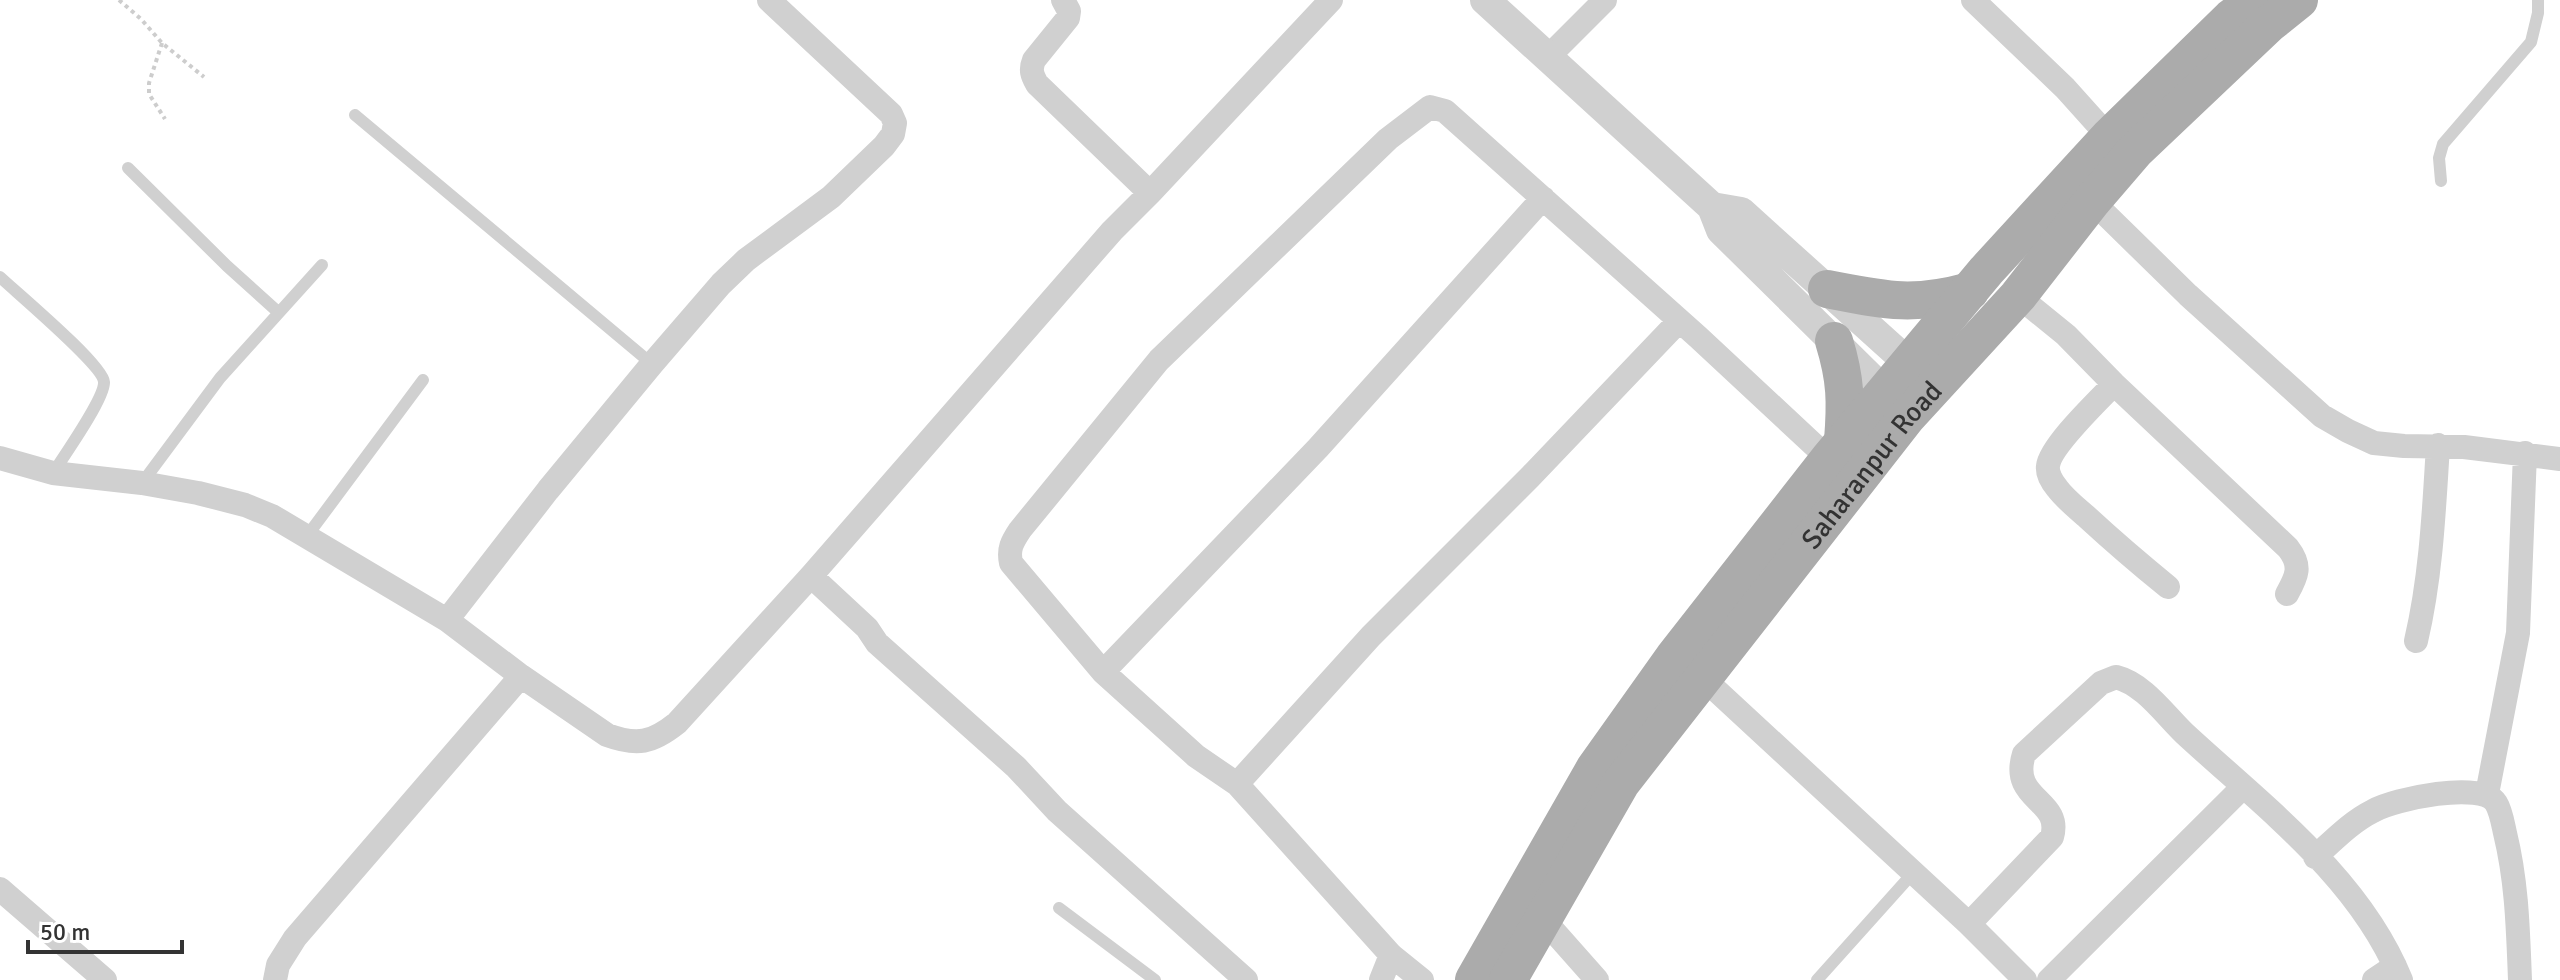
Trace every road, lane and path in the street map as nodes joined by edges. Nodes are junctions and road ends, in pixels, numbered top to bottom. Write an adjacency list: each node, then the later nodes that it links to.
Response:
1 (119, 0): 11 (path)
2 (769, 0): 31 (street)
3 (1063, 0): 19 (street)
4 (1331, 0): 19 (street)
5 (1485, 0): 12 (street)
6 (1605, 0): 12 (street)
7 (1973, 0): 16 (street)
8 (2255, 0): 16 (main road, Saharanpur Road)
9 (2299, 0): 21 (main road, Saharanpur Road)
10 (2538, 0): 18 (lane)
11 (162, 43): 13 (path); 15 (path)
12 (1547, 58): 22 (street)
13 (204, 77)
14 (355, 115): 31 (lane)
15 (165, 119)
16 (2109, 137): 26 (main road, Saharanpur Road)
17 (128, 168): 28 (lane)
18 (2441, 181)
19 (1150, 193): 44 (street)
20 (1543, 198): 29 (street); 49 (street); 49 (street)
21 (2092, 201): 27 (main road, Saharanpur Road); 36 (street)
22 (1712, 207): 25 (street); 30 (street)
23 (322, 265): 28 (lane)
24 (0, 277): 41 (lane)
25 (1827, 289): 26 (main road); 32 (street)
26 (1970, 291): 32 (main road, Saharanpur Road)
27 (2018, 296): 32 (main road, Saharanpur Road); 34 (street)
28 (278, 312): 42 (lane)
29 (1679, 321): 37 (street); 53 (street)
30 (1834, 341): 35 (street); 37 (main road)
31 (652, 364): 47 (street)
32 (1922, 375): 35 (main road, Saharanpur Road)
33 (423, 380): 43 (lane)
34 (2114, 384): 45 (street); 46 (street)
35 (1896, 405): 37 (main road, Saharanpur Road); 51 (main road, Saharanpur Road)
36 (2438, 445): 38 (street); 48 (street)
37 (1836, 450): 52 (main road, Saharanpur Road)
38 (2525, 453): 40 (street); 55 (street)
39 (0, 458): 41 (street)
40 (2560, 459)
41 (53, 473): 42 (street)
42 (142, 483): 43 (street)
43 (307, 536): 47 (street)
44 (811, 576): 50 (street); 67 (street)
45 (2168, 587)
46 (2287, 594)
47 (447, 620): 50 (street)
48 (2416, 641)
49 (1103, 672): 53 (street)
50 (521, 676): 65 (street)
51 (1704, 679): 52 (main road, Saharanpur Road); 57 (street)
52 (1608, 775): 60 (main road, Saharanpur Road); 70 (main road, Saharanpur Road)
53 (1237, 784): 62 (street)
54 (2243, 787): 56 (street); 61 (street); 75 (street)
55 (2487, 794): 56 (street); 77 (street)
56 (2315, 857): 63 (street)
57 (1913, 873): 61 (street); 73 (lane)
58 (0, 889): 64 (street)
59 (1059, 908): 66 (lane)
60 (1543, 919): 71 (main road, Saharanpur Road); 72 (street)
61 (1969, 924): 74 (street)
62 (1391, 955): 68 (street); 69 (street)
63 (2398, 973): 76 (street)
64 (105, 980)
65 (275, 980)
66 (1155, 980)
67 (1246, 980)
68 (1381, 980)
69 (1422, 980)
70 (1474, 980)
71 (1508, 980)
72 (1597, 980)
73 (1817, 980)
74 (2025, 980)
75 (2049, 980)
76 (2374, 980)
77 (2520, 980)

